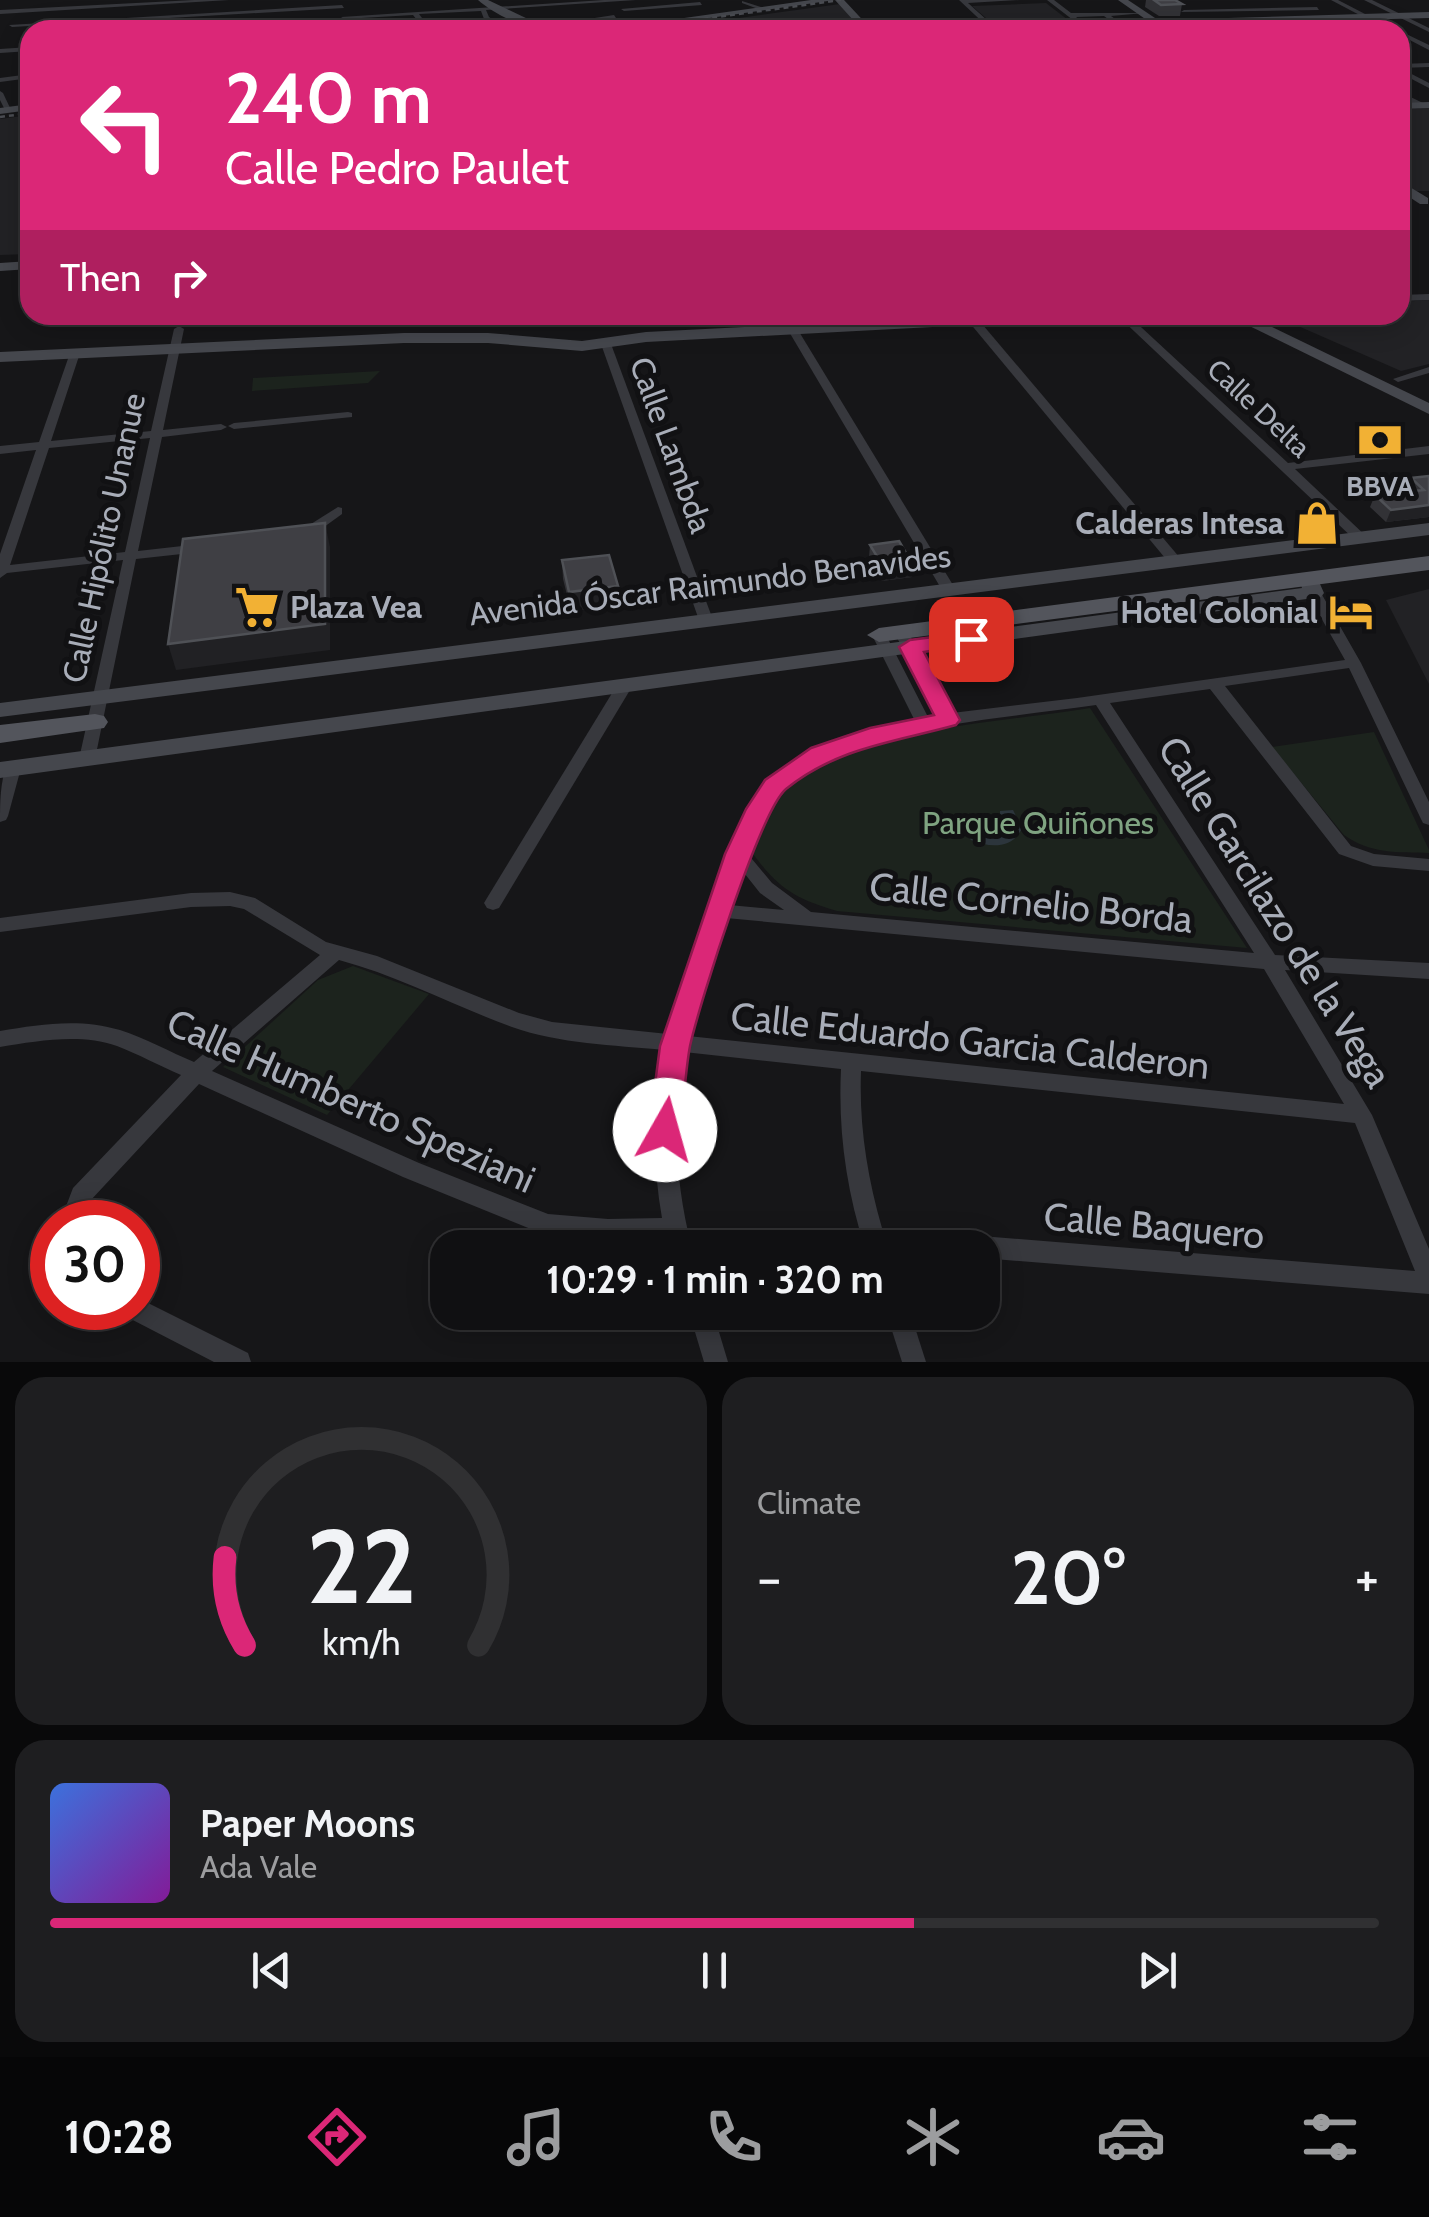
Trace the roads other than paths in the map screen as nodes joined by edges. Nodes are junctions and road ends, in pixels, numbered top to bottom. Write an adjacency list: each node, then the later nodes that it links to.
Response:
1 (27, 0): 32 (street)
2 (226, 0): 20 (street)
3 (237, 0): 36 (street)
4 (397, 0): 23 (street)
5 (634, 0): 15 (street)
6 (831, 0): 16 (street)
7 (838, 0): 64 (street)
8 (1017, 0): 17 (street)
9 (1052, 0): 44 (street)
10 (1122, 0): 38 (street)
11 (1197, 0): 34 (street)
12 (1233, 0): 31 (street)
13 (1332, 0): 19 (street); 45 (street)
14 (1367, 0): 46 (street)
15 (592, 1): 24 (street); 30 (street)
16 (801, 1): 27 (street)
17 (963, 1): 65 (street)
18 (1271, 1): 19 (street); 29 (street)
19 (1303, 1): 28 (street)
20 (131, 2): 32 (street); 50 (street)
21 (697, 2): 26 (street); 40 (street)
22 (744, 2): 27 (street)
23 (341, 4): 36 (street)
24 (486, 6): 33 (street); 51 (street)
25 (1416, 6): 39 (street)
26 (650, 8): 30 (street); 63 (street)
27 (761, 8): 40 (street)
28 (1317, 8): 29 (street); 49 (street)
29 (1286, 9): 31 (street)
30 (604, 10): 48 (street); 51 (street)
31 (1251, 10): 34 (street); 70 (street)
32 (20, 11): 35 (street); 75 (street)
33 (448, 11): 37 (street); 59 (street)
34 (1216, 11): 69 (street)
35 (0, 12)
36 (234, 13): 42 (street); 55 (street)
37 (415, 13): 43 (street); 58 (street)
38 (1142, 13): 41 (street); 68 (street)
39 (1429, 13): 46 (street)
40 (719, 14): 63 (street)
41 (1105, 14): 44 (street); 67 (street)
42 (196, 15): 47 (street); 54 (street)
43 (380, 15): 56 (street); 57 (street)
44 (1070, 15): 66 (street)
45 (1366, 16): 46 (street); 49 (street); 73 (street)
46 (1399, 16): 74 (street)
47 (163, 17): 50 (street); 53 (street)
48 (614, 17): 61 (street); 62 (street)
49 (1335, 18): 71 (street); 72 (street)
50 (125, 19): 52 (street)
51 (519, 19): 60 (street)
52 (116, 20)
53 (162, 20)
54 (196, 20)
55 (234, 20)
56 (358, 20)
57 (382, 20)
58 (420, 20)
59 (457, 20)
60 (515, 20)
61 (596, 20)
62 (618, 20)
63 (675, 20)
64 (857, 20)
65 (984, 20)
66 (1077, 20)
67 (1114, 20)
68 (1150, 20)
69 (1197, 20)
70 (1263, 20)
71 (1316, 20)
72 (1339, 20)
73 (1374, 20)
74 (1406, 20)
75 (7, 29)
76 (1411, 76): 77 (street); 78 (street)
77 (1429, 76)
78 (1429, 86)
79 (0, 92): 80 (street)
80 (4, 111)
81 (883, 325): 87 (street)
82 (977, 325): 109 (street)
83 (1133, 325): 102 (street, Calle Delta)
84 (1262, 325): 88 (street)
85 (1270, 325): 88 (street)
86 (179, 330): 90 (street, Calle Hipólito Unanue)
87 (793, 330): 89 (street); 113 (street)
88 (1278, 331): 94 (street); 96 (street)
89 (599, 345): 90 (street); 114 (street, Calle Lambda)
90 (175, 348): 91 (street); 98 (street, Calle Hipólito Unanue)
91 (75, 353): 92 (street); 99 (street)
92 (0, 357)
93 (1429, 370): 94 (street)
94 (1398, 379): 95 (street)
95 (1429, 394)
96 (1429, 409)
97 (348, 415): 98 (street)
98 (156, 434): 99 (street); 108 (street, Calle Hipólito Unanue)
99 (44, 446): 100 (street); 111 (street)
100 (0, 450)
101 (1429, 450): 102 (street)
102 (1285, 466): 105 (street, Calle Delta)
103 (338, 511): 106 (street)
104 (1429, 529): 105 (street, Avenida Óscar Raimundo Benavides)
105 (1361, 538): 109 (street, Avenida Óscar Raimundo Benavides)
106 (288, 539)
107 (213, 546): 108 (street)
108 (130, 556): 111 (street); 123 (street, Calle Hipólito Unanue)
109 (1175, 561): 113 (street, Avenida Óscar Raimundo Benavides)
110 (1429, 563): 112 (main road, Avenida Óscar Raimundo Benavides)
111 (0, 572)
112 (1312, 586): 115 (main road, Avenida Óscar Raimundo Benavides); 116 (street)
113 (949, 590): 114 (street, Avenida Óscar Raimundo Benavides)
114 (706, 620): 123 (street, Avenida Óscar Raimundo Benavides)
115 (894, 641): 118 (street, Avenida Óscar Raimundo Benavides); 121 (street); 122 (street)
116 (1354, 663): 117 (street); 127 (street)
117 (1214, 684): 119 (street); 129 (street)
118 (624, 685): 123 (street, Avenida Óscar Raimundo Benavides); 130 (street)
119 (1100, 700): 121 (street); 135 (street, Calle Garcilazo de la Vega)
120 (0, 710): 123 (street, Avenida Óscar Raimundo Benavides)
121 (948, 720): 122 (street)
122 (924, 723): 128 (street)
123 (93, 729): 124 (main road, Avenida Óscar Raimundo Benavides); 125 (main road, Avenida Óscar Raimundo Benavides)
124 (0, 734)
125 (4, 763): 126 (street)
126 (0, 816)
127 (1429, 819)
128 (738, 854): 131 (street); 132 (street, Calle Cornelio Borda)
129 (1429, 865)
130 (494, 902)
131 (720, 910): 132 (street, Calle Cornelio Borda); 138 (street)
132 (806, 916): 135 (street, Calle Cornelio Borda)
133 (0, 926): 134 (street, Calle Eduardo Garcia Calderon)
134 (335, 953): 138 (street, Calle Eduardo Garcia Calderon); 140 (street)
135 (1270, 962): 136 (street, Calle Cornelio Borda); 141 (street, Calle Garcilazo de la Vega)
136 (1429, 971)
137 (2, 1044): 140 (street, Calle Humberto Speziani)
138 (675, 1046): 139 (street, Calle Eduardo Garcia Calderon); 144 (street)
139 (851, 1064): 141 (street, Calle Eduardo Garcia Calderon); 145 (street)
140 (198, 1071): 142 (street); 143 (street, Calle Humberto Speziani)
141 (1362, 1116): 147 (street, Calle Garcilazo de la Vega)
142 (79, 1200)
143 (608, 1230)
144 (677, 1230)
145 (871, 1230)
146 (1000, 1251): 147 (street, Calle Baquero)
147 (1429, 1279)
148 (160, 1322): 151 (street)
149 (706, 1330): 152 (street)
150 (904, 1330): 153 (street)
151 (238, 1362)
152 (716, 1362)
153 (914, 1362)

